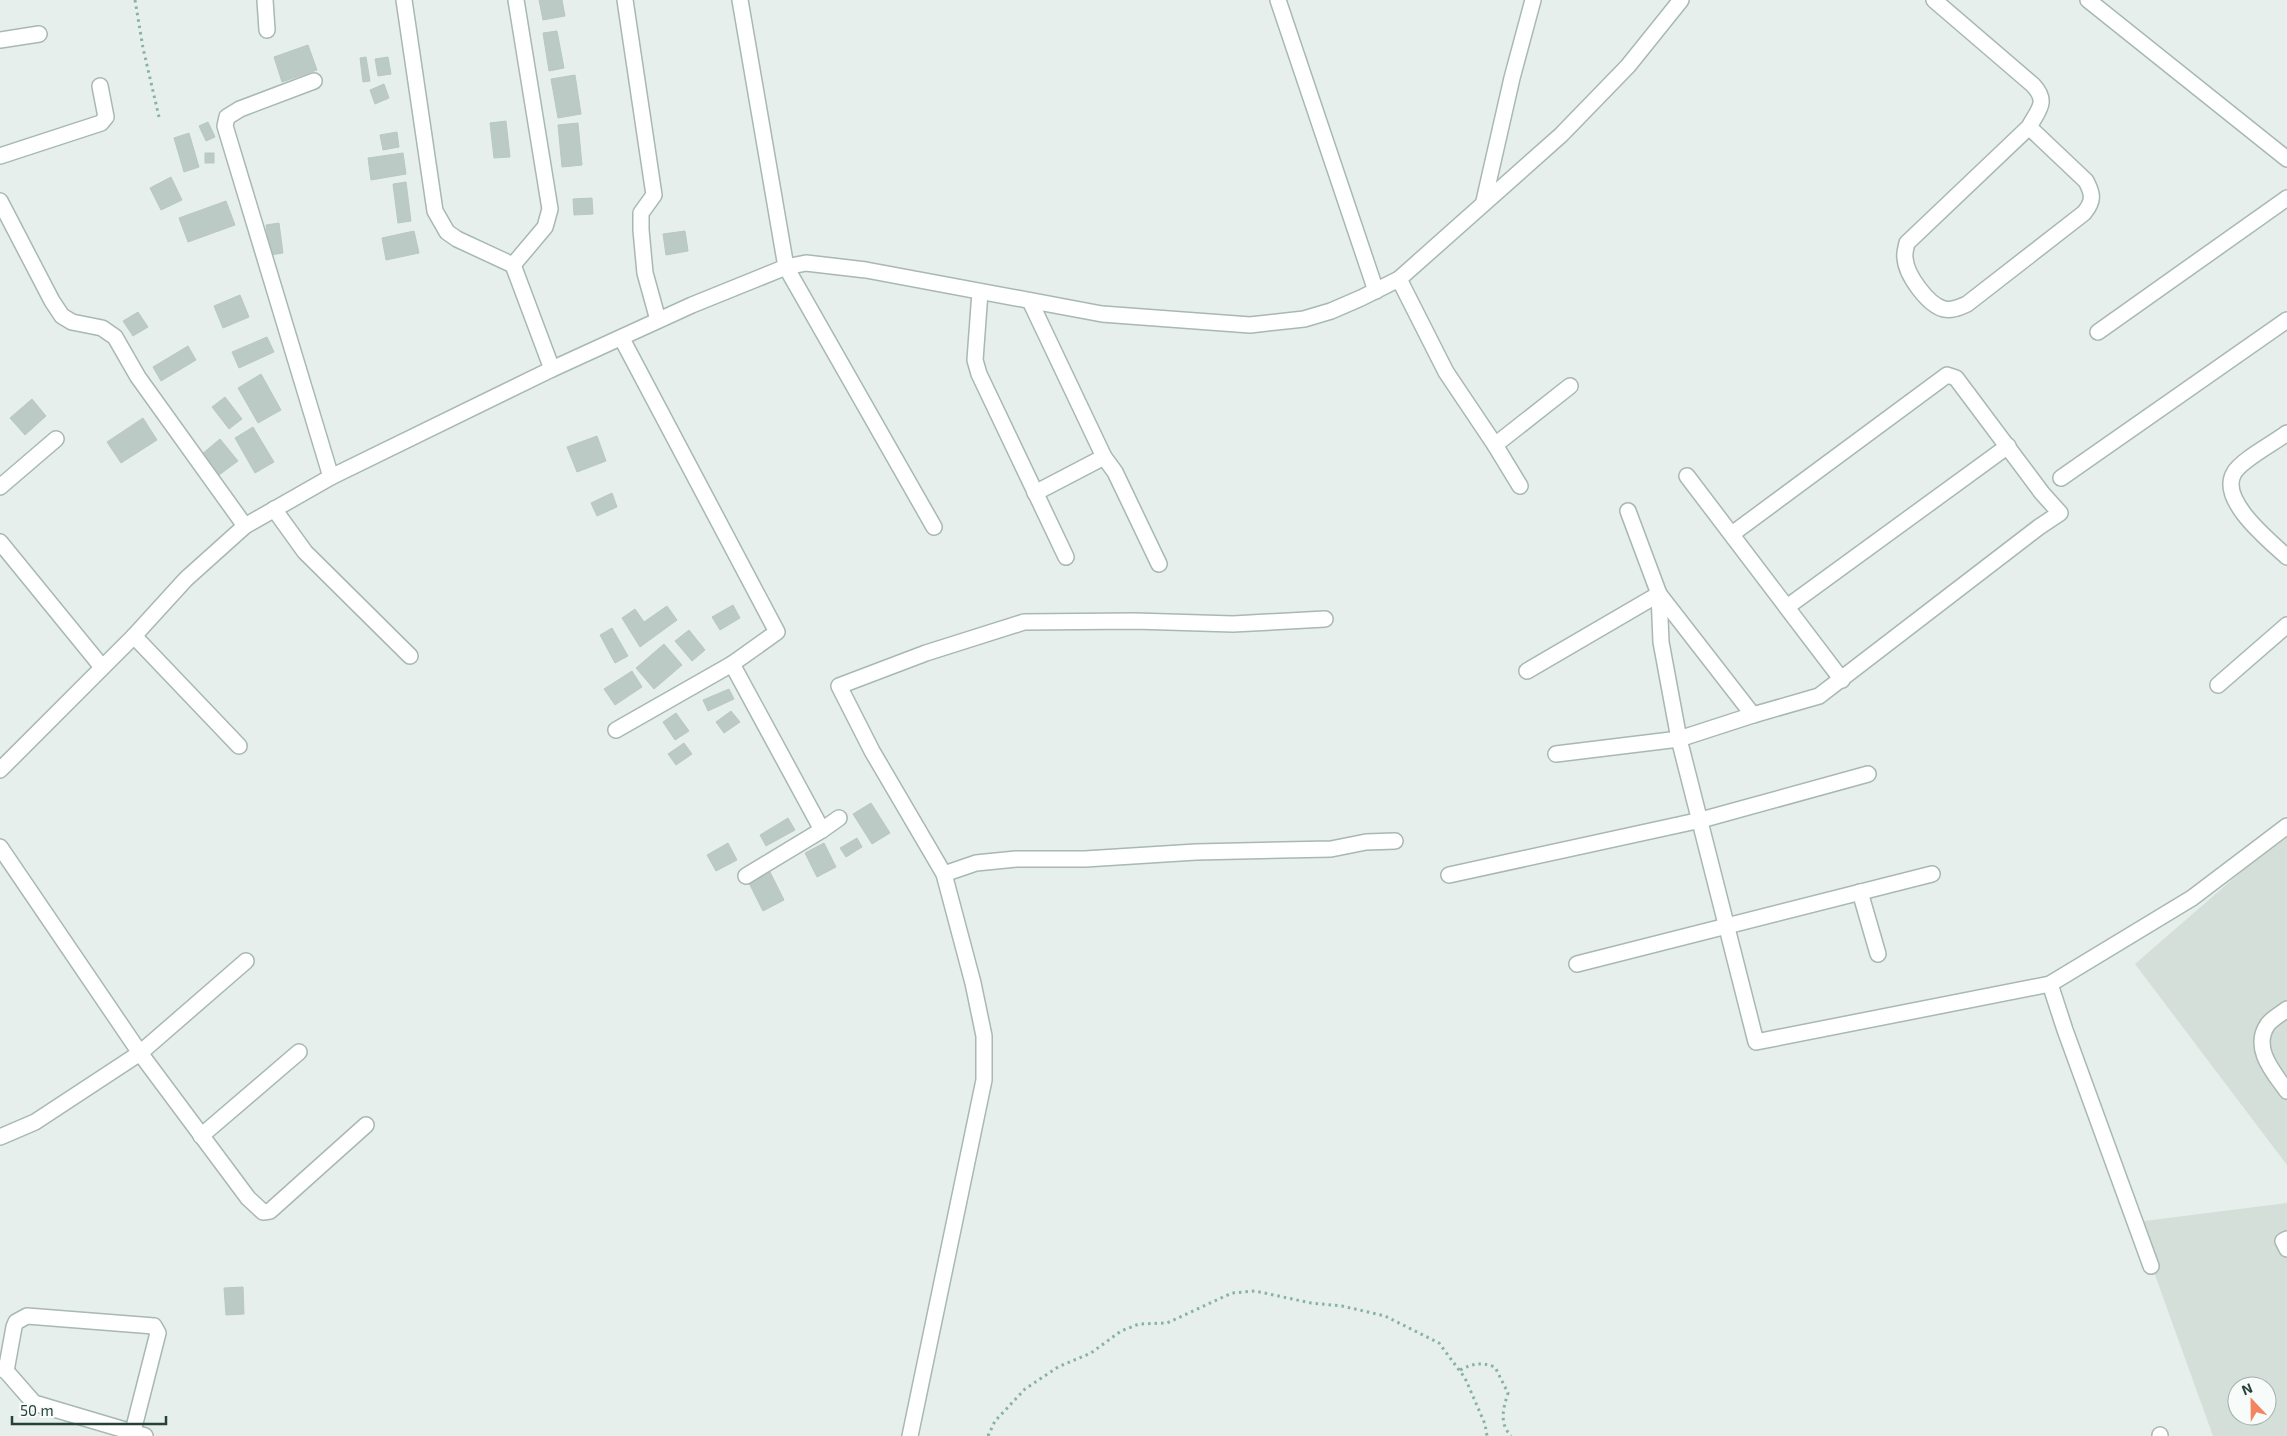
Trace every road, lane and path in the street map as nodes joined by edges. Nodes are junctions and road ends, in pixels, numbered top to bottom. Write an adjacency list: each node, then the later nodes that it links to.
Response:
1 (136, 0): 17 (path)
2 (264, 0): 12 (street)
3 (404, 0): 24 (street)
4 (516, 0): 24 (street)
5 (625, 0): 30 (street)
6 (740, 0): 25 (street)
7 (1278, 0): 27 (street)
8 (1533, 0): 23 (street)
9 (1681, 0): 23 (street)
10 (1934, 0): 18 (street)
11 (2088, 0): 20 (street)
12 (267, 30)
13 (39, 34): 14 (street)
14 (0, 40)
15 (314, 81): 42 (street)
16 (100, 86): 19 (street)
17 (159, 117)
18 (2029, 127): 18 (street)
19 (0, 156)
20 (2287, 159)
21 (2287, 198): 32 (street)
22 (0, 201): 49 (street)
23 (1484, 201): 26 (street)
24 (513, 265): 34 (street)
25 (786, 266): 28 (street); 30 (street); 50 (street)
26 (1399, 279): 27 (street); 38 (street)
27 (1376, 291): 29 (street)
28 (980, 292): 29 (street); 46 (street)
29 (1030, 301): 40 (street)
30 (658, 320): 33 (street)
31 (2287, 320): 43 (street)
32 (2098, 332)
33 (622, 339): 34 (street); 62 (street)
34 (552, 369): 42 (street)
35 (1570, 386): 38 (street)
36 (2287, 433): 54 (street)
37 (56, 439): 44 (street)
38 (1495, 445): 45 (street)
39 (2008, 446): 51 (street); 57 (street); 65 (street)
40 (1104, 457): 46 (street); 55 (street)
41 (1687, 476): 51 (street)
42 (331, 478): 47 (street)
43 (2061, 478)
44 (0, 486)
45 (1520, 486)
46 (1035, 493): 53 (street)
47 (274, 509): 49 (street); 61 (street)
48 (1628, 511): 56 (street)
49 (245, 526): 60 (street)
50 (934, 527)
51 (1732, 534): 57 (street)
52 (0, 542): 63 (street)
53 (1066, 557)
54 (2287, 557)
55 (1159, 564)
56 (1659, 594): 64 (street); 67 (street); 69 (street)
57 (1787, 607): 65 (street)
58 (1325, 619): 80 (street)
59 (2287, 625): 66 (street)
60 (134, 636): 63 (street); 70 (street)
61 (410, 656)
62 (732, 664): 68 (street); 77 (street)
63 (102, 667): 72 (street)
64 (1526, 671)
65 (1842, 680): 67 (street)
66 (2218, 685)
67 (1753, 714): 69 (street)
68 (616, 730)
69 (1679, 739): 71 (street); 75 (street)
70 (239, 746)
71 (1556, 754)
72 (0, 770)
73 (1868, 774): 75 (street)
74 (839, 818): 77 (street)
75 (1701, 820): 82 (street); 85 (street)
76 (2287, 826): 89 (street)
77 (822, 830): 83 (street)
78 (1395, 841): 80 (street)
79 (0, 847): 91 (street)
80 (944, 874): 103 (street)
81 (1932, 874): 84 (street)
82 (1449, 875)
83 (746, 876)
84 (1860, 892): 85 (street); 86 (street)
85 (1727, 924): 88 (street); 89 (street)
86 (1878, 954)
87 (246, 961): 91 (street)
88 (1577, 964)
89 (2050, 984): 99 (street)
90 (2287, 1009): 93 (street)
91 (140, 1052): 95 (street); 96 (street)
92 (299, 1052): 95 (street)
93 (2287, 1091)
94 (366, 1125): 95 (street)
95 (201, 1136)
96 (0, 1137)
97 (2287, 1239): 98 (street)
98 (2287, 1249)
99 (2151, 1266)
100 (3, 1370): 102 (street); 102 (street)
101 (1460, 1370): 104 (path); 105 (path); 106 (path)
102 (139, 1434)
103 (910, 1436)
104 (988, 1436)
105 (1487, 1436)
106 (1511, 1436)

